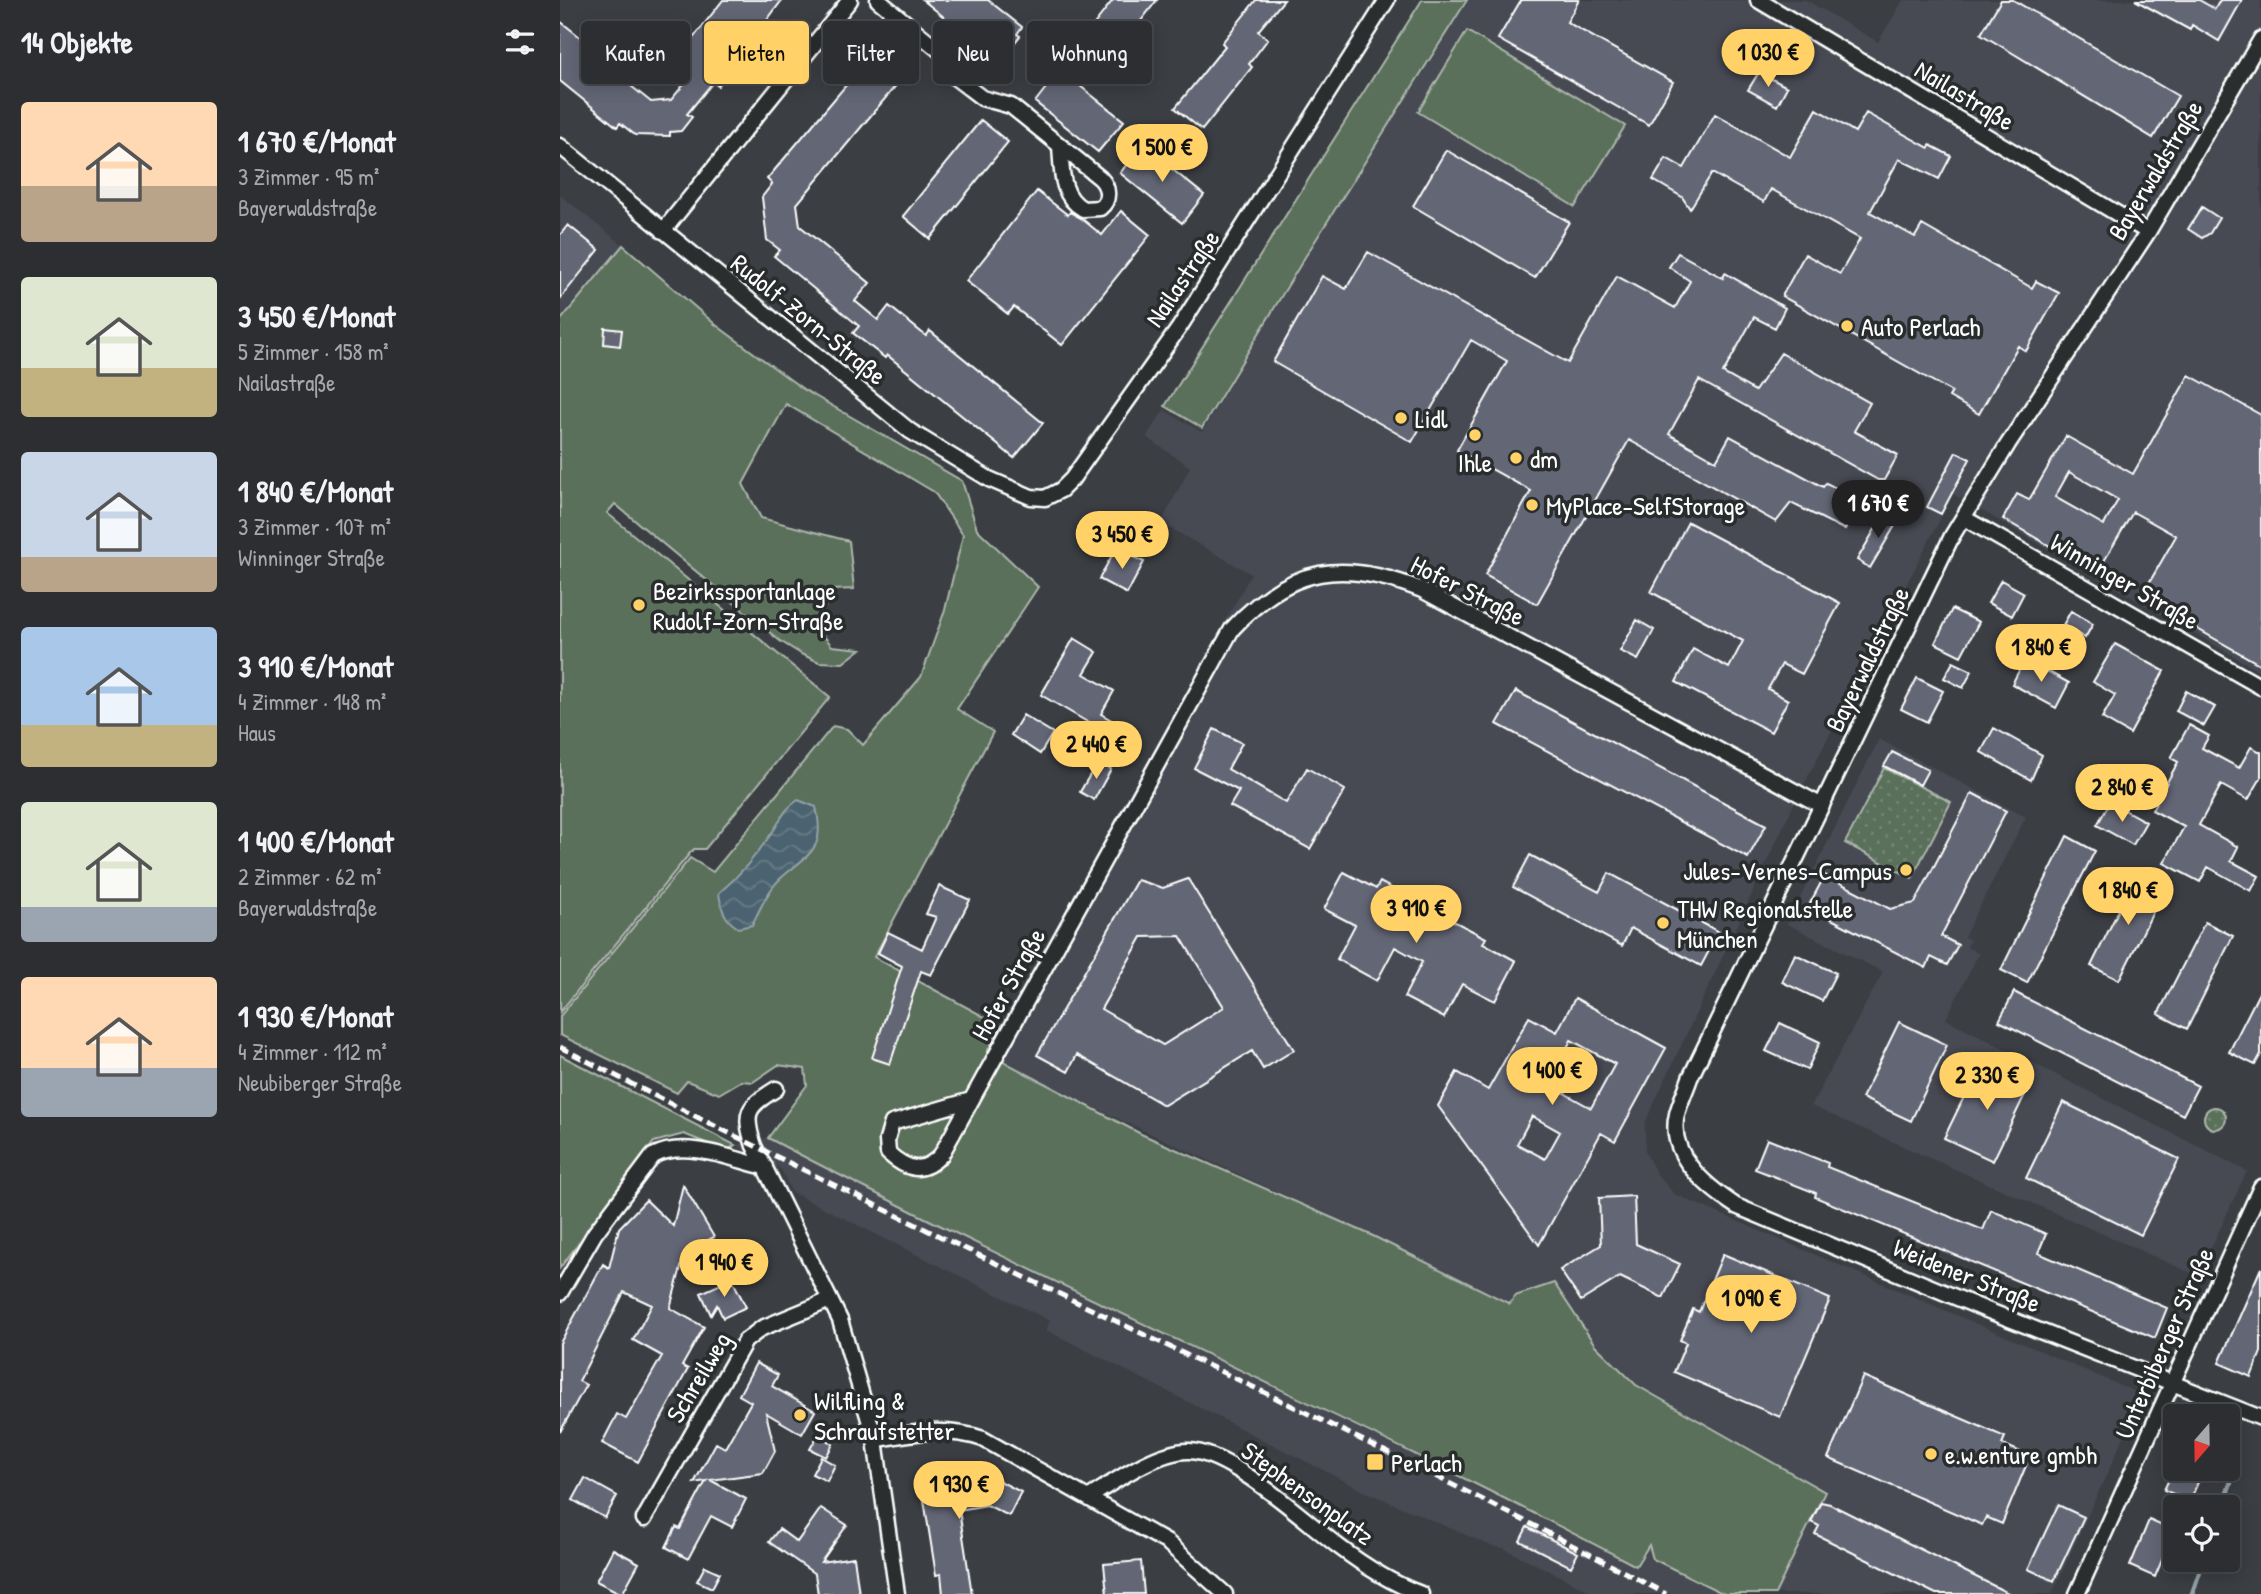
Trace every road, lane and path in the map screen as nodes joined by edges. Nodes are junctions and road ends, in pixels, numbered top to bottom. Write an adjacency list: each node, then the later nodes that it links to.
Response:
1 (850, 0): 8 (street)
2 (878, 0): 7 (street)
3 (1387, 0): 10 (street, Nailastraße)
4 (1758, 0): 9 (street, Nailastraße)
5 (2261, 39): 9 (street, Bayerwaldstraße)
6 (560, 146): 8 (street, Rudolf-Zorn-Straße)
7 (1060, 146)
8 (663, 231): 10 (street, Rudolf-Zorn-Straße)
9 (2148, 232): 11 (street, Bayerwaldstraße)
10 (1045, 498)
11 (1964, 518): 12 (street, Winninger Straße); 13 (street, Bayerwaldstraße)
12 (2261, 687)
13 (1822, 806): 15 (street, Hofer Straße); 16 (street, Bayerwaldstraße)
14 (776, 1089): 17 (street)
15 (971, 1100): 15 (street, Hofer Straße)
16 (1678, 1146): 21 (street, Weidener Straße)
17 (765, 1167): 19 (street); 20 (street)
18 (2261, 1188): 21 (street, Unterbiberger Straße)
19 (560, 1293)
20 (830, 1300): 23 (street); 25 (street, Schreilweg)
21 (2173, 1382): 22 (street, Weidener Straße); 29 (street, Unterbiberger Straße)
22 (2261, 1418)
23 (875, 1440): 24 (street); 26 (street)
24 (1088, 1498): 27 (street); 28 (street, Stephensonplatz)
25 (644, 1520)
26 (897, 1594)
27 (1225, 1594)
28 (1421, 1594)
29 (2077, 1594)

